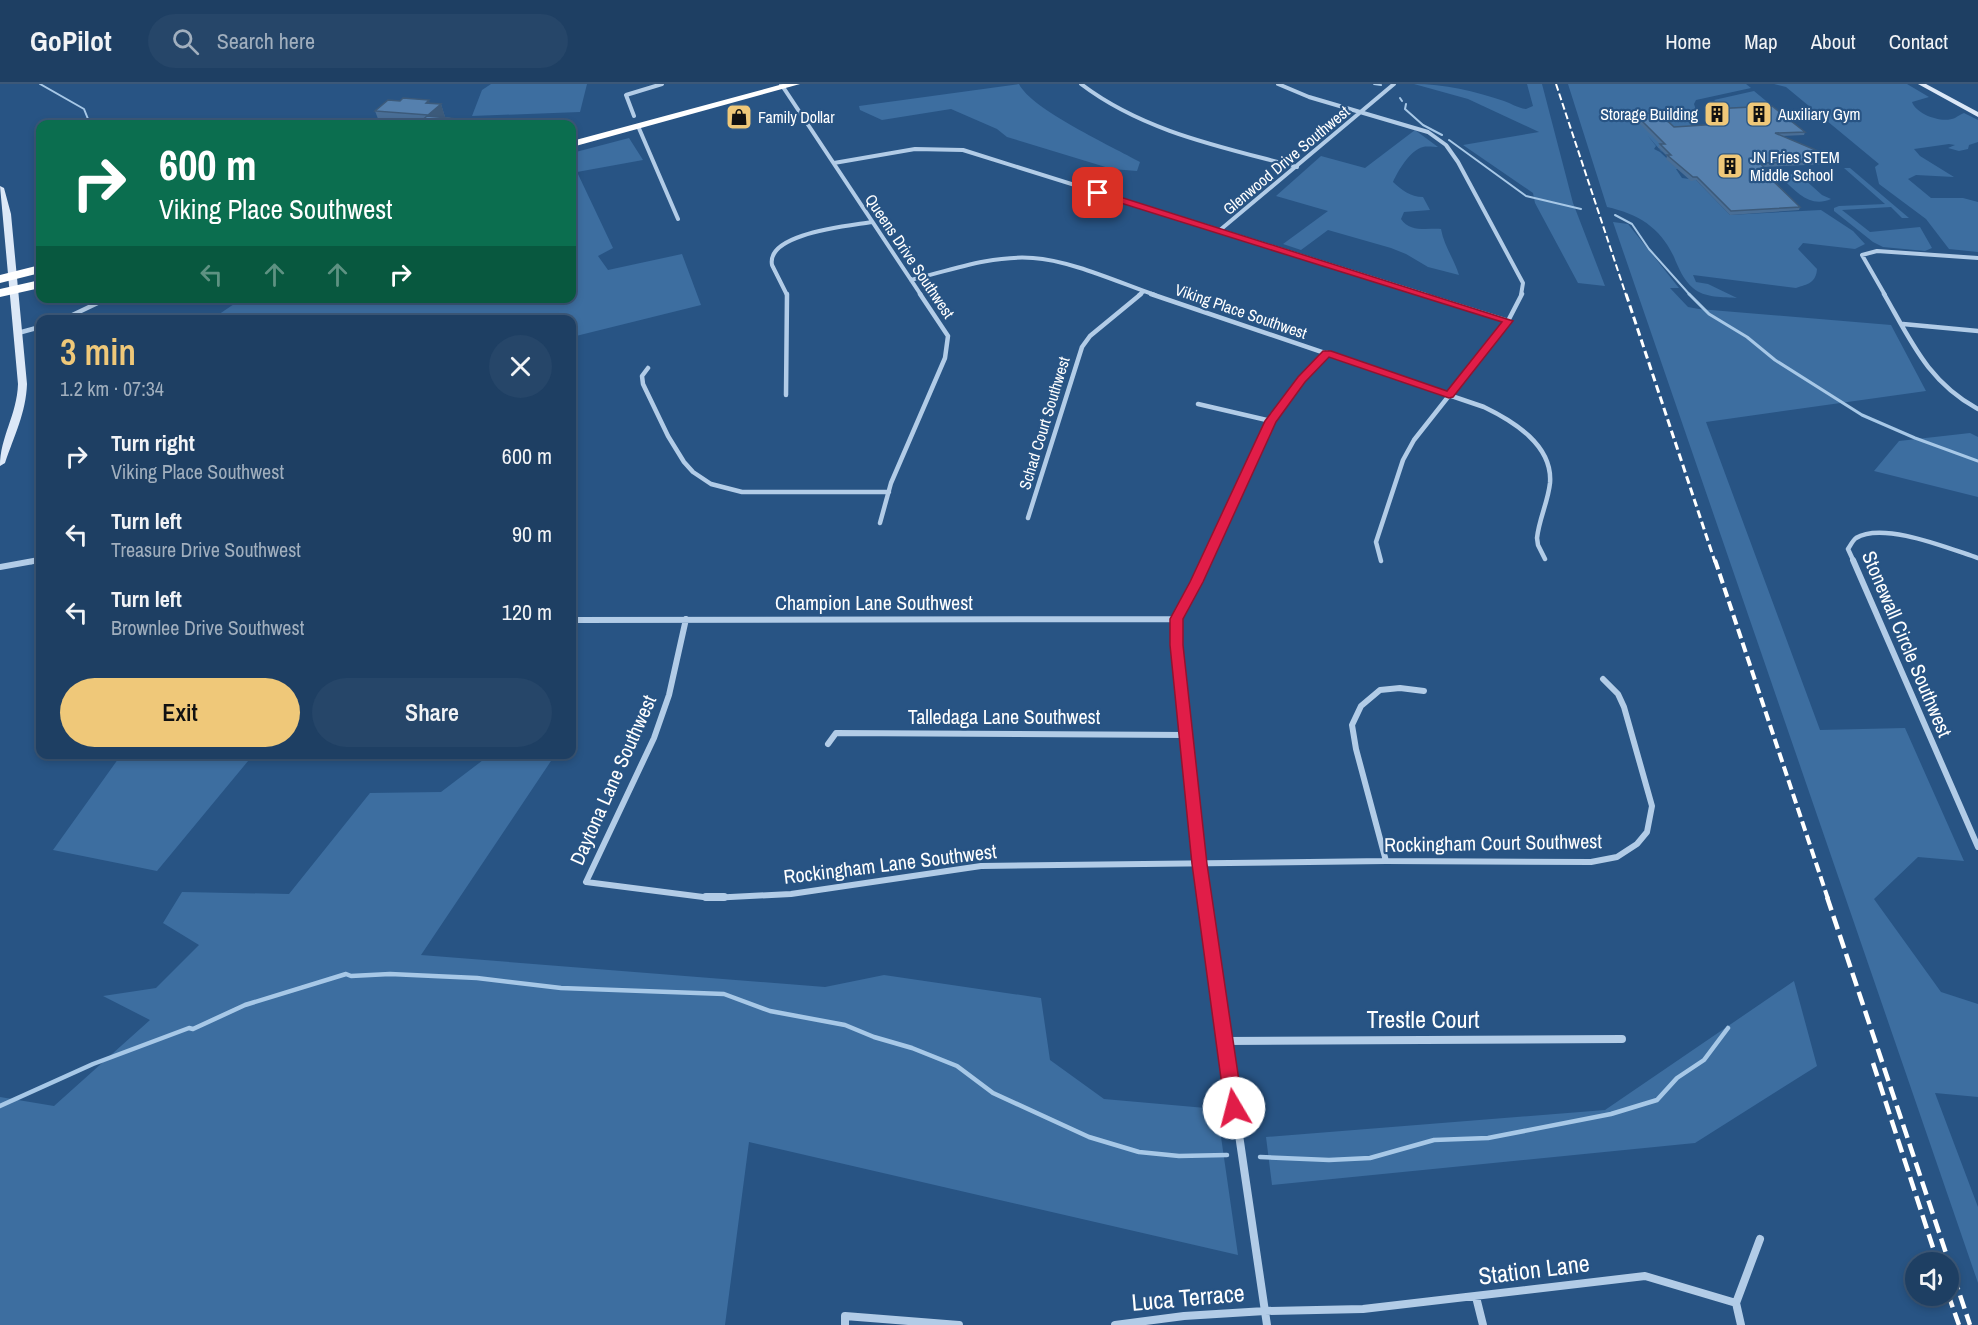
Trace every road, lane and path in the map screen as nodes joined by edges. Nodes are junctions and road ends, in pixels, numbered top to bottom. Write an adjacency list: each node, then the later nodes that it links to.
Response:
1 (662, 84): 11 (street)
2 (758, 84): 11 (highway)
3 (795, 84): 8 (highway)
4 (1081, 84): 15 (street)
5 (1278, 84): 9 (street)
6 (1394, 84): 9 (street, Glenwood Drive Southwest)
7 (1921, 84): 10 (street)
8 (782, 86): 11 (highway); 14 (street, Queens Drive Southwest)
9 (1363, 112): 15 (street, Glenwood Drive Southwest); 29 (street)
10 (1978, 115)
11 (636, 121): 12 (highway); 13 (highway); 17 (street)
12 (576, 132)
13 (576, 143)
14 (834, 163): 18 (street, Queens Drive Southwest); 19 (street)
15 (1297, 167): 19 (street, Glenwood Drive Southwest)
16 (0, 188): 22 (street)
17 (678, 219)
18 (872, 222): 23 (street, Queens Drive Southwest); 36 (street)
19 (1220, 230): 29 (street)
20 (1978, 258): 30 (street)
21 (36, 270): 22 (highway)
22 (6, 278): 26 (street)
23 (911, 280): 25 (street, Viking Place Southwest); 42 (street, Queens Drive Southwest)
24 (36, 285): 26 (highway)
25 (1144, 291): 34 (street, Viking Place Southwest); 43 (street, Schad Court Southwest)
26 (6, 292): 33 (street)
27 (98, 303): 28 (street)
28 (72, 315)
29 (1508, 321): 37 (street)
30 (1903, 324): 32 (street); 39 (street)
31 (36, 328): 33 (street)
32 (1978, 331)
33 (18, 333): 41 (street)
34 (1327, 353): 37 (street, Viking Place Southwest); 40 (street)
35 (648, 368): 42 (street)
36 (786, 395)
37 (1449, 395): 46 (street, Viking Place Southwest); 48 (street)
38 (1198, 404): 40 (street)
39 (1978, 409)
40 (1271, 421): 51 (street)
41 (0, 463)
42 (889, 492): 44 (street, Queens Drive Southwest)
43 (1028, 518)
44 (880, 523)
45 (1978, 558): 57 (street, Stonewall Circle Southwest)
46 (1545, 559)
47 (36, 561): 49 (street)
48 (1381, 561)
49 (0, 567)
50 (686, 619): 51 (street, Champion Lane Southwest); 52 (street, Champion Lane Southwest); 60 (street, Daytona Lane Southwest)
51 (1177, 619): 55 (street)
52 (576, 620)
53 (1603, 679): 58 (street, Rockingham Court Southwest)
54 (1424, 691): 58 (street)
55 (1185, 735): 56 (street, Talledaga Lane Southwest); 59 (street)
56 (828, 744)
57 (1978, 848)
58 (1386, 861): 59 (street, Rockingham Court Southwest)
59 (1200, 864): 60 (street, Rockingham Lane Southwest); 62 (street)
60 (586, 882)
61 (1622, 1039): 62 (street, Trestle Court)
62 (1224, 1041): 66 (street)
63 (1760, 1239): 65 (street)
64 (1476, 1297): 65 (street, Station Lane); 66 (street, Station Lane); 71 (street)
65 (1736, 1303): 72 (street)
66 (1265, 1311): 69 (street, Luca Terrace); 70 (street)
67 (845, 1320): 68 (street)
68 (959, 1325)
69 (1115, 1325)
70 (1267, 1325)
71 (1484, 1325)
72 (1741, 1325)

